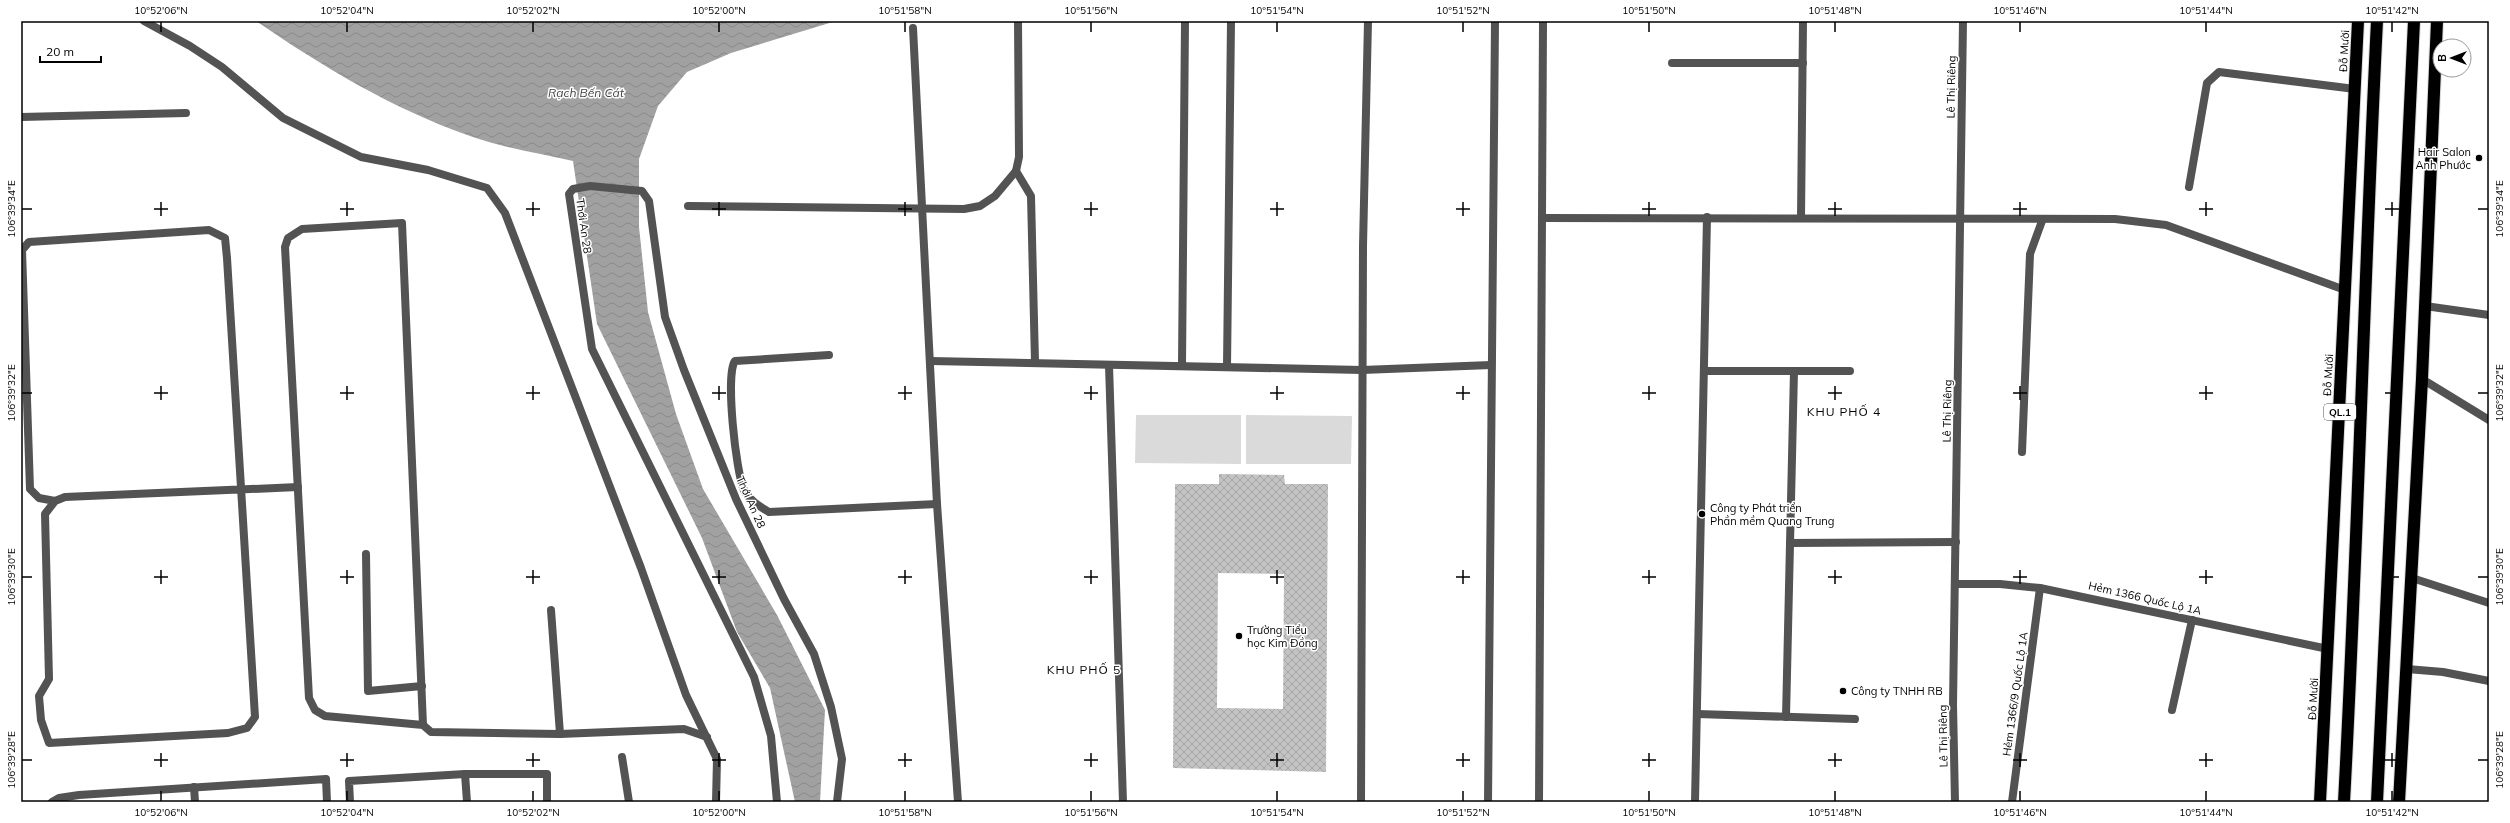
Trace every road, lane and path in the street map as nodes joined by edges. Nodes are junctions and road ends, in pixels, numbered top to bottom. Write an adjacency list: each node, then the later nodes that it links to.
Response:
1 (144, 21): 69 (street)
2 (1018, 21): 20 (street)
3 (1185, 21): 37 (street)
4 (1231, 21): 38 (street)
5 (1368, 21): 39 (street)
6 (1495, 21): 36 (street)
7 (1543, 21): 25 (street)
8 (1803, 21): 16 (street)
9 (1963, 21): 27 (street, Lê Thị Riêng)
10 (2358, 21): 17 (highway, Đỗ Mười / QL.1)
11 (2377, 21): 92 (highway, QL.1)
12 (2414, 21): 93 (highway)
13 (2437, 21): 30 (highway)
14 (913, 28): 23 (street)
15 (1672, 63): 16 (street)
16 (1802, 63): 26 (street)
17 (2355, 89): 21 (street); 29 (highway, Đỗ Mười / QL.1)
18 (186, 113): 19 (street)
19 (21, 116)
20 (1016, 172): 23 (street); 34 (street)
21 (2189, 187)
22 (688, 206): 23 (street)
23 (922, 210): 33 (street)
24 (1708, 217): 25 (street); 26 (street); 40 (street)
25 (1542, 218): 87 (street)
26 (1802, 218): 27 (street)
27 (1960, 219): 28 (street); 50 (street, Lê Thị Riêng)
28 (2042, 221): 29 (street); 45 (street)
29 (2345, 290): 59 (highway, Đỗ Mười / QL.1)
30 (2425, 306): 31 (street); 43 (highway)
31 (2489, 315)
32 (829, 355): 49 (street)
33 (930, 361): 34 (street); 49 (street)
34 (1035, 362): 35 (street)
35 (1109, 365): 37 (street); 84 (street)
36 (1491, 365): 39 (street); 86 (street)
37 (1182, 366): 38 (street)
38 (1227, 367): 39 (street)
39 (1362, 370): 85 (street)
40 (1704, 371): 41 (street); 64 (street)
41 (1794, 371): 42 (street); 51 (street)
42 (1850, 371)
43 (2422, 379): 44 (street); 53 (highway)
44 (2489, 420)
45 (2022, 452)
46 (298, 487): 47 (street); 62 (street); 67 (street)
47 (240, 489): 48 (street); 48 (street); 48 (street)
48 (55, 501)
49 (937, 504): 83 (street)
50 (1956, 542): 51 (street); 54 (street, Lê Thị Riêng)
51 (1790, 543): 65 (street)
52 (366, 554): 62 (street)
53 (2412, 578): 56 (street); 60 (highway)
54 (1955, 584): 55 (street, Hẻm 1366 Quốc Lộ 1A); 89 (street, Lê Thị Riêng)
55 (2040, 588): 58 (street, Hẻm 1366 Quốc Lộ 1A); 90 (street, Hẻm 1366/9 Quốc Lộ 1A)
56 (2489, 603)
57 (551, 610): 68 (street)
58 (2192, 620): 59 (street, Hẻm 1366 Quốc Lộ 1A); 63 (street)
59 (2328, 649): 91 (highway, Đỗ Mười / QL.1)
60 (2406, 669): 61 (street); 94 (highway)
61 (2489, 681)
62 (422, 686): 67 (street)
63 (2172, 710)
64 (1697, 714): 65 (street); 88 (street)
65 (1786, 717): 66 (street)
66 (1855, 719)
67 (423, 725): 68 (street)
68 (560, 734): 69 (street)
69 (707, 737): 80 (street)
70 (622, 757): 79 (street)
71 (465, 774): 76 (street); 77 (street); 78 (street)
72 (194, 787): 73 (street); 74 (street); 75 (street)
73 (52, 802)
74 (195, 802)
75 (327, 802)
76 (350, 802)
77 (467, 802)
78 (547, 802)
79 (630, 802)
80 (716, 802)
81 (778, 802): 82 (street, Thới An 28)
82 (837, 802)
83 (958, 802)
84 (1123, 802)
85 (1361, 802)
86 (1488, 802)
87 (1539, 802)
88 (1695, 802)
89 (1955, 802)
90 (2012, 802)
91 (2320, 802)
92 (2344, 802)
93 (2377, 802)
94 (2399, 802)

